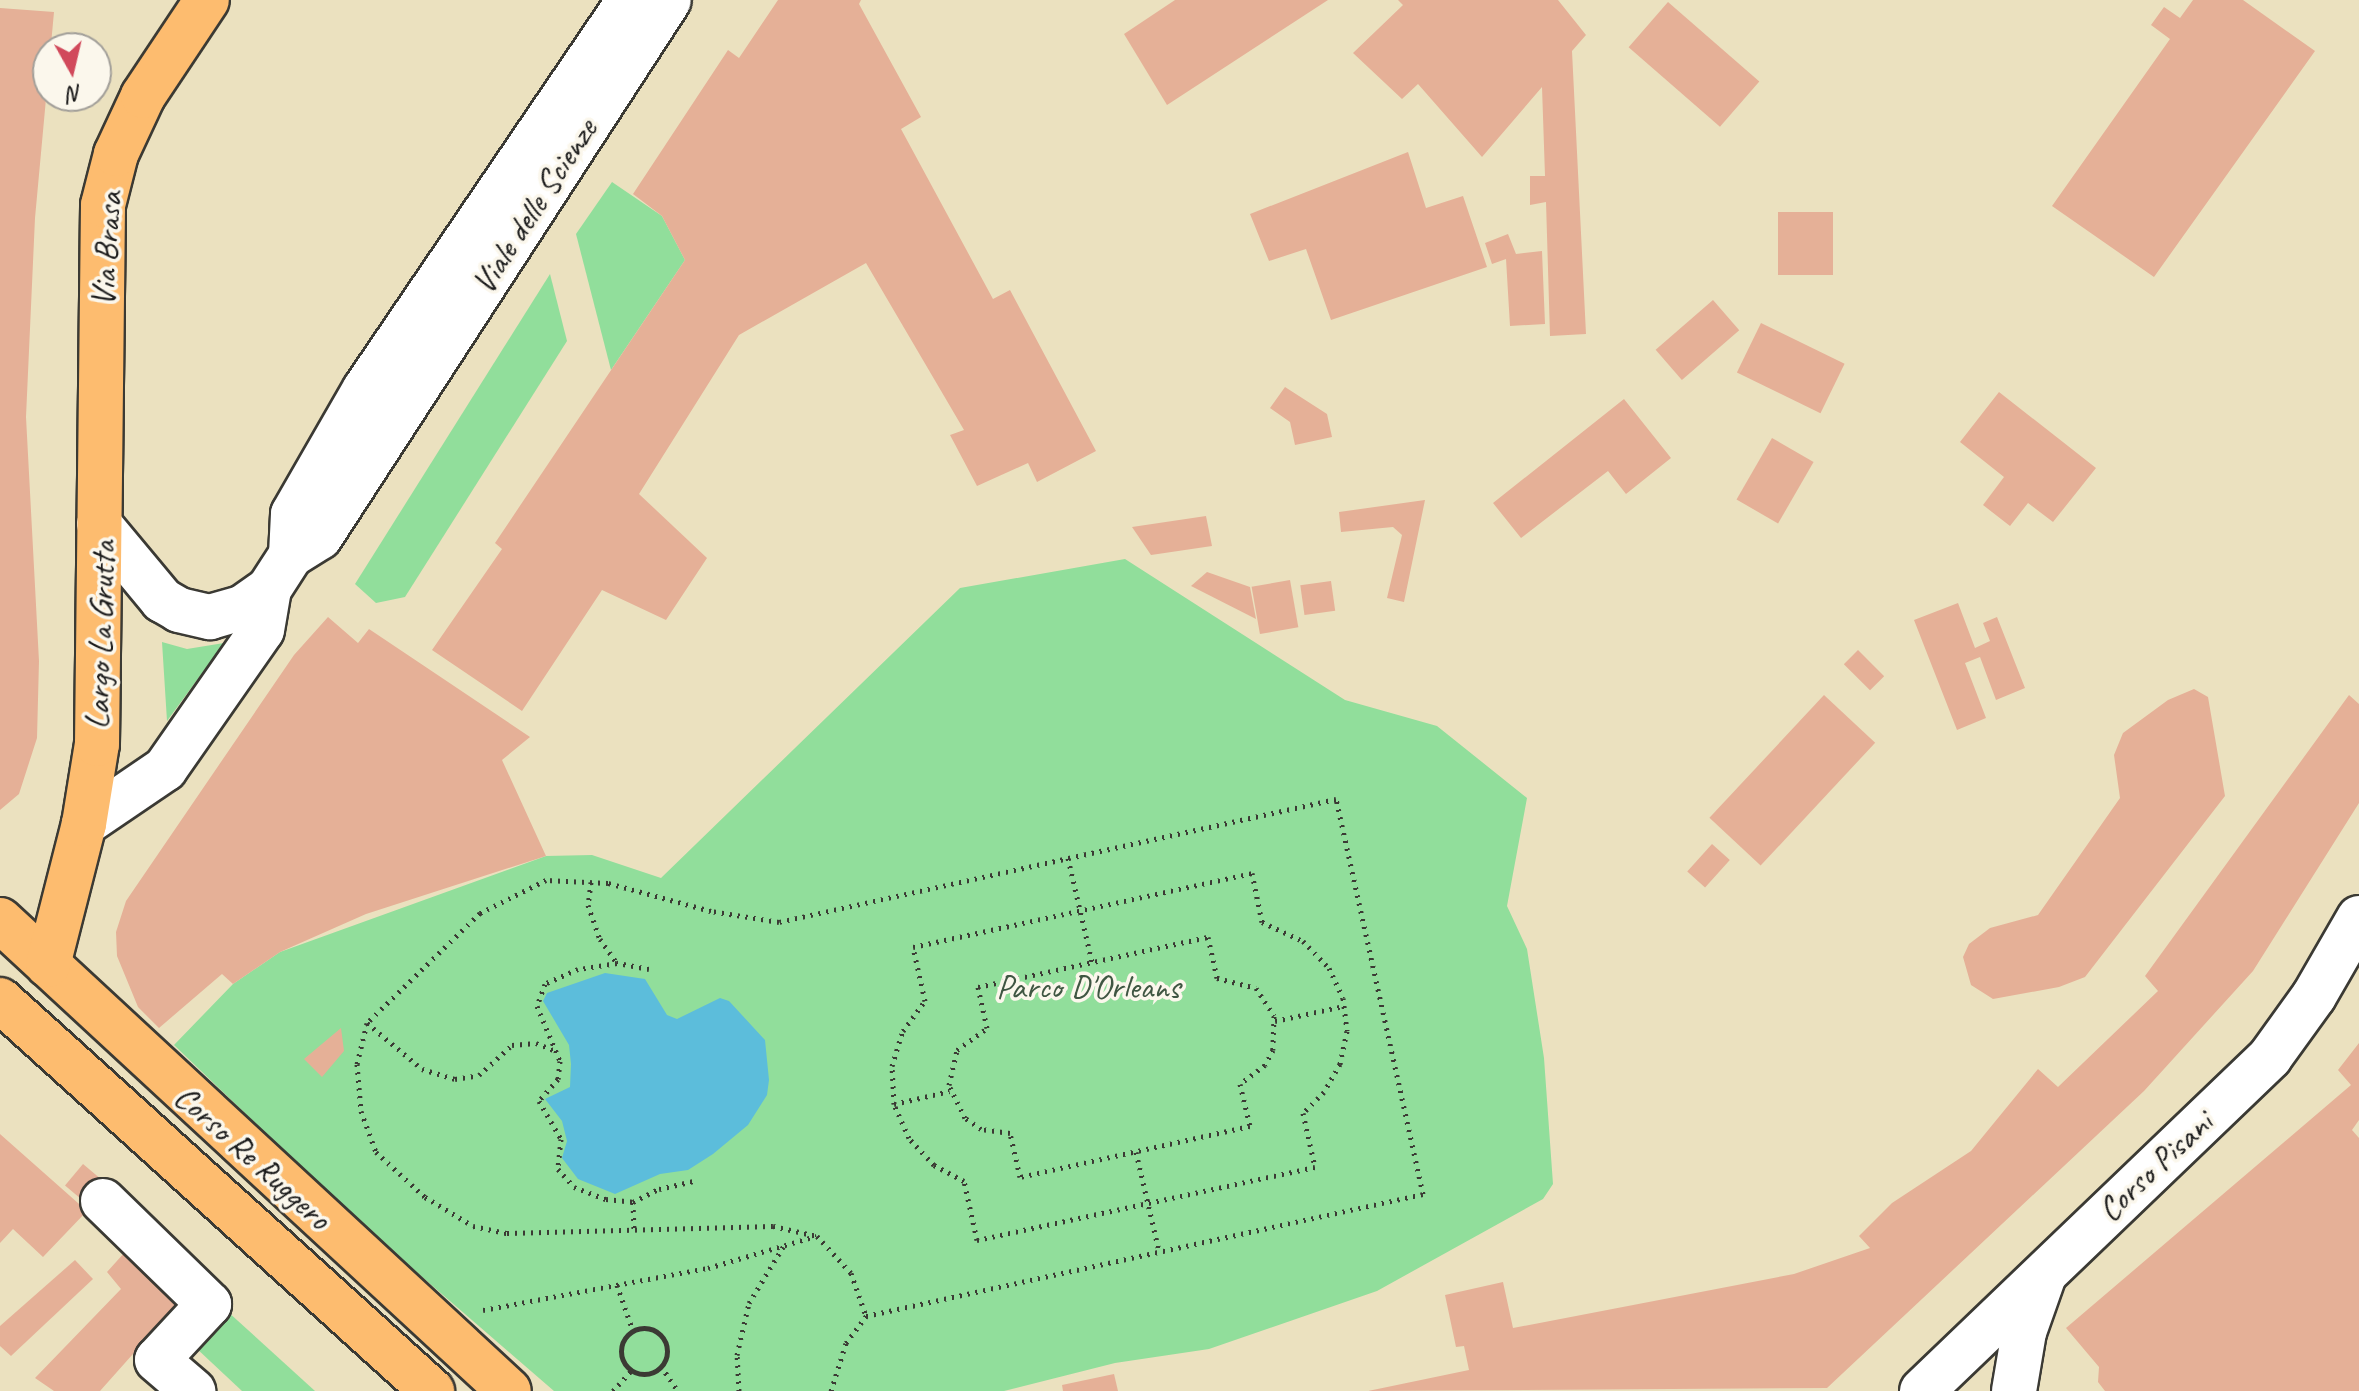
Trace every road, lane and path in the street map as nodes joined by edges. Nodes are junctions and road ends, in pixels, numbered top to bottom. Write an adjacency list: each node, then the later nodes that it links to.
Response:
1 (207, 0): 5 (main road, Via Brasa)
2 (629, 0): 4 (street, Viale delle Scienze)
3 (669, 0): 4 (street, Viale delle Scienze)
4 (382, 400): 6 (street, Viale delle Scienze)
5 (99, 524): 6 (street, Largo La Grutta); 7 (main road, Largo La Grutta)
6 (280, 572): 7 (street)
7 (84, 824): 15 (main road, Largo La Grutta)
8 (1068, 858): 9 (path); 10 (path); 32 (path)
9 (591, 882): 14 (path); 20 (path)
10 (1080, 910): 13 (path); 18 (path); 23 (path)
11 (2359, 918): 33 (street, Corso Pisani)
12 (0, 920): 15 (main road, Corso Re Ruggero)
13 (1092, 962): 19 (path); 22 (path)
14 (617, 963): 16 (path); 21 (path)
15 (48, 965): 37 (main road, Corso Re Ruggero)
16 (649, 969)
17 (0, 1000): 41 (main road, Corso Re Ruggero)
18 (1344, 1006): 19 (path); 28 (path)
19 (1275, 1021): 24 (path)
20 (367, 1023): 21 (path); 29 (path)
21 (557, 1052): 27 (path)
22 (950, 1091): 23 (path); 24 (path)
23 (894, 1104): 28 (path)
24 (1136, 1152): 28 (path)
25 (697, 1180): 27 (path)
26 (103, 1201): 40 (street)
27 (633, 1202): 29 (path)
28 (1147, 1203): 32 (path)
29 (634, 1230): 30 (path)
30 (817, 1236): 31 (path); 35 (path)
31 (783, 1246): 34 (path); 45 (path)
32 (1159, 1251): 35 (path)
33 (2047, 1266): 47 (street, Corso Pisani); 48 (street)
34 (617, 1285): 36 (path); 37 (path)
35 (866, 1316): 46 (path)
36 (633, 1331): 38 (path); 39 (path)
37 (445, 1332): 42 (main road, Corso Re Ruggero)
38 (661, 1366): 39 (path); 44 (path)
39 (631, 1371): 43 (path)
40 (193, 1391)
41 (432, 1391)
42 (509, 1391)
43 (613, 1391)
44 (678, 1391)
45 (739, 1391)
46 (831, 1391)
47 (1922, 1391)
48 (2014, 1391)

